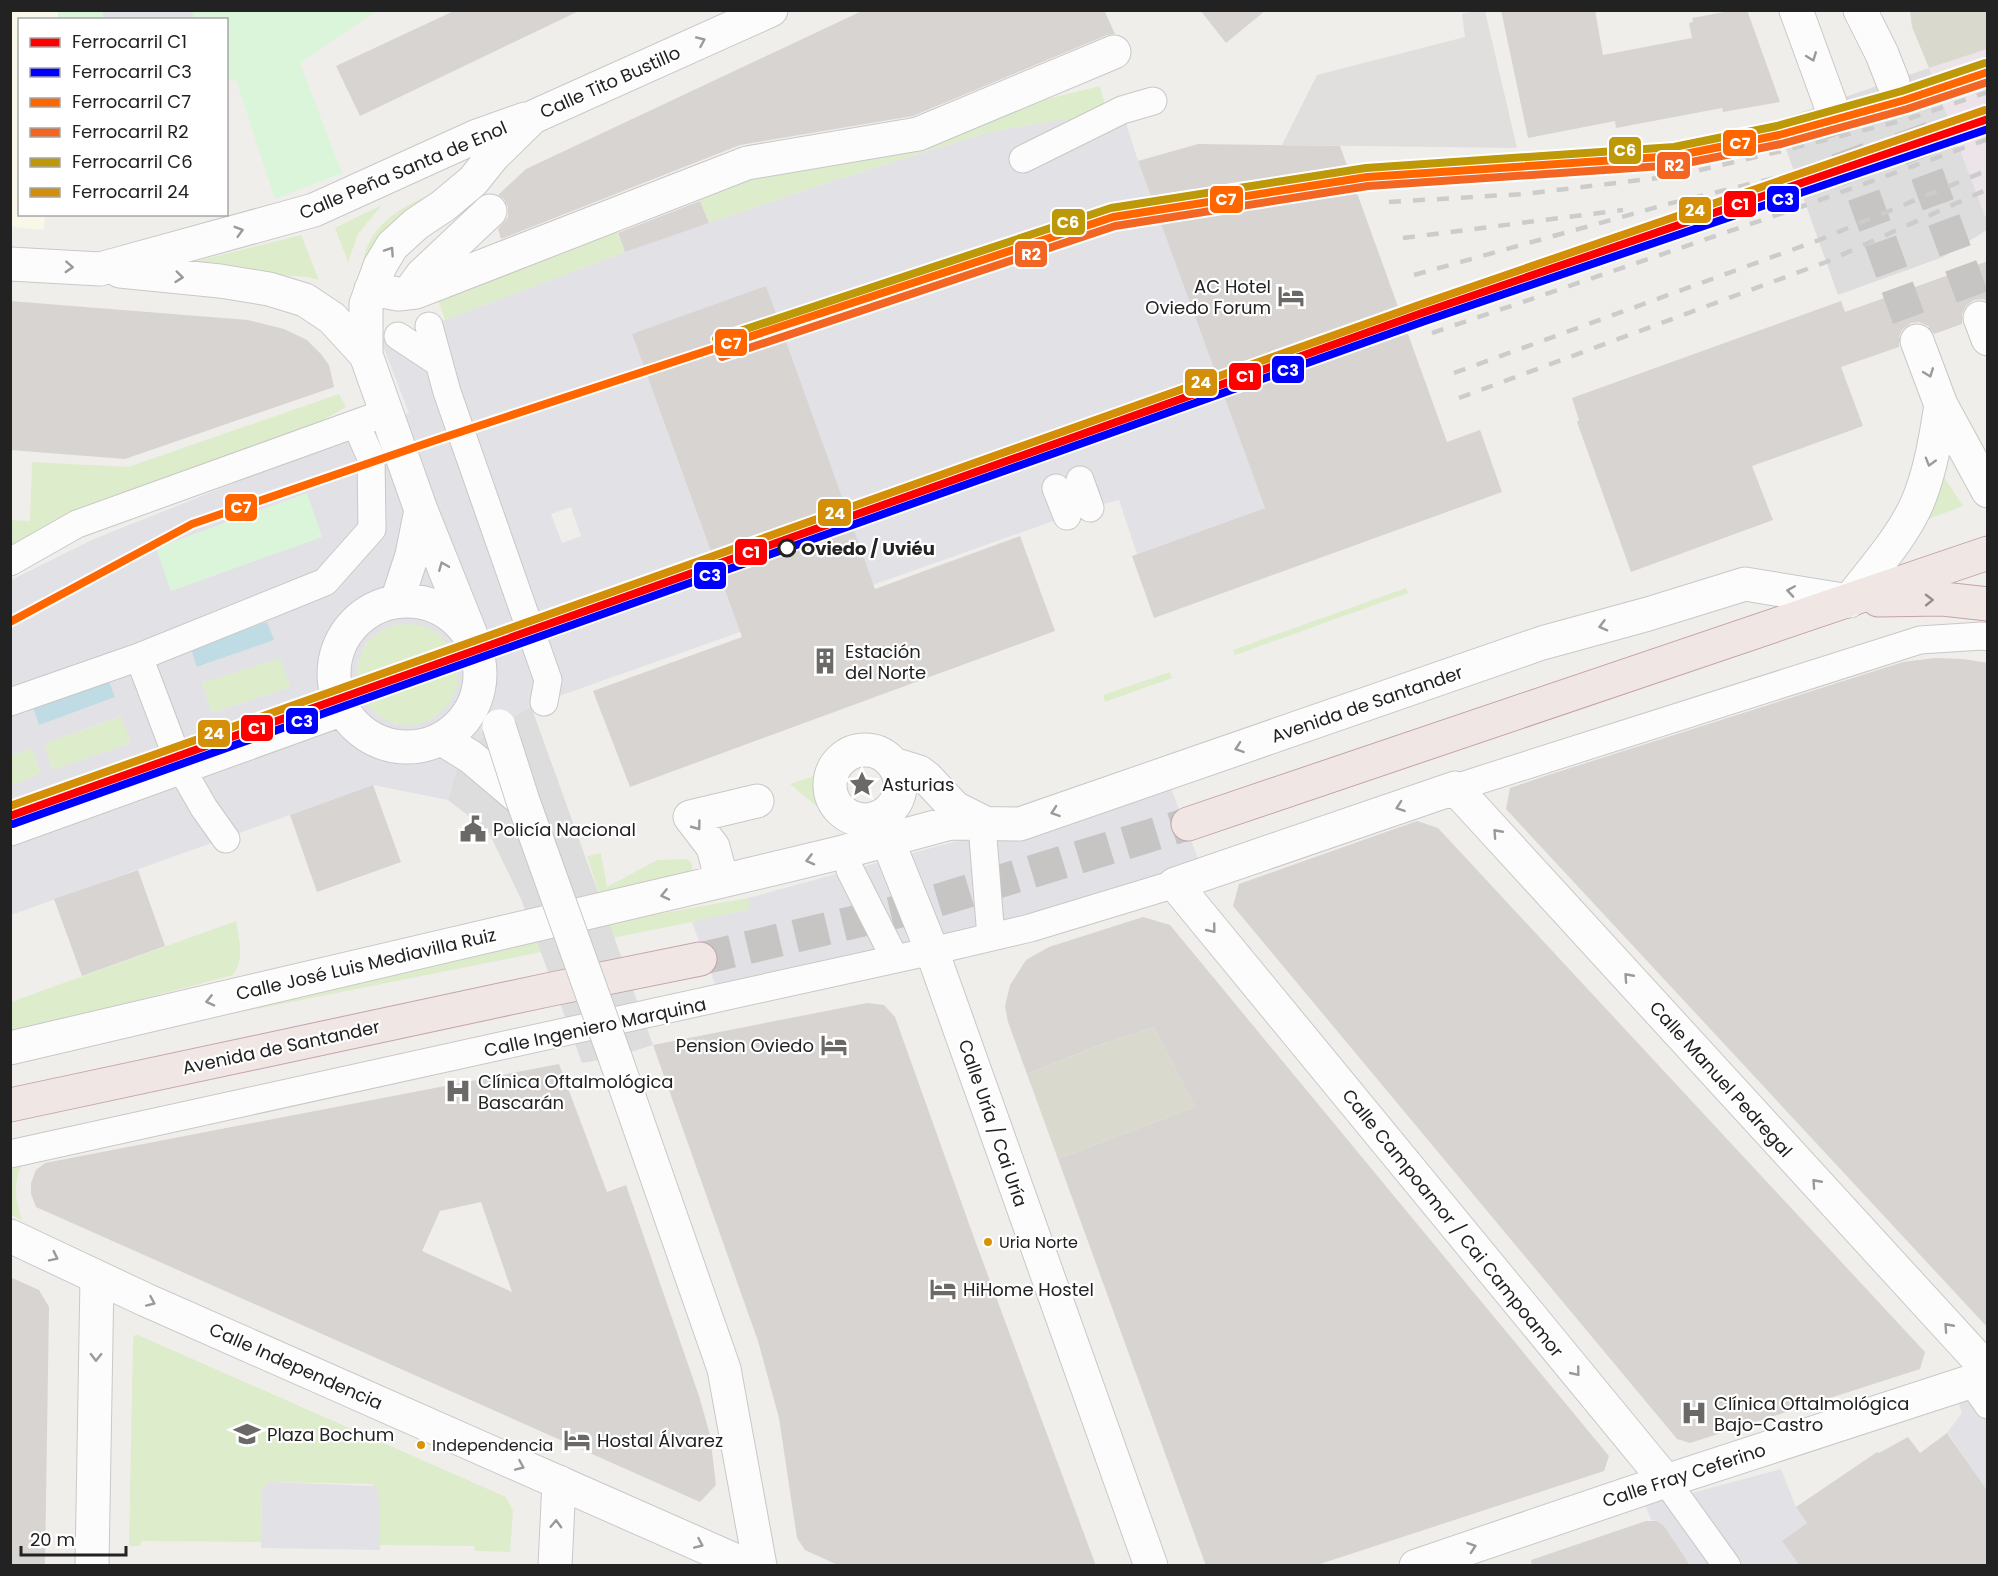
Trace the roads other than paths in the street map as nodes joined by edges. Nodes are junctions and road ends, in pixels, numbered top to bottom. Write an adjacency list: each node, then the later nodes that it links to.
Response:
1 (771, 10): 8 (street, Calle Tito Bustillo, one-way to 1)
2 (1796, 10): 7 (street, one-way to 7)
3 (1860, 10): 4 (street)
4 (1881, 10)
5 (1114, 52): 14 (street)
6 (1153, 101): 9 (street)
7 (1830, 103)
8 (533, 117): 12 (street, Calle Peña Santa de Enol, one-way to 8); 13 (street, Calle Tito Bustillo, one-way to 8)
9 (1023, 159)
10 (490, 211): 14 (street)
11 (10, 264): 12 (street, Calle Peña Santa de Enol, one-way to 12)
12 (100, 269): 18 (street, Calle Peña Santa de Enol, one-way to 18)
13 (371, 289): 14 (street); 18 (street, Calle Tito Bustillo)
14 (409, 294)
15 (429, 326): 19 (street)
16 (398, 336): 19 (street)
17 (1917, 341): 20 (street, one-way to 20)
18 (366, 355): 21 (street)
19 (439, 363): 35 (street)
20 (1941, 405): 24 (street); 30 (street, one-way to 30)
21 (386, 413): 22 (street); 25 (street)
22 (356, 424): 28 (street); 34 (street)
23 (1068, 484): 26 (street)
24 (1988, 492)
25 (421, 510): 29 (street); 33 (street, one-way to 25)
26 (1078, 512)
27 (1988, 553): 30 (highway, Avenida de Santander)
28 (10, 562)
29 (397, 601): 33 (street); 37 (street)
30 (1849, 601): 31 (highway, one-way to 31); 44 (highway, Avenida de Santander); 47 (street, Avenida de Santander, one-way to 47)
31 (1988, 604)
32 (1988, 637): 41 (street)
33 (476, 652): 38 (street); 42 (street, bridge)
34 (139, 657): 36 (street); 40 (street)
35 (552, 693)
36 (10, 702)
37 (343, 709): 38 (street); 40 (street)
38 (451, 745): 42 (street)
39 (893, 764): 46 (street); 46 (street); 47 (street)
40 (181, 768): 45 (street); 48 (street)
41 (1455, 788): 51 (street, one-way to 51); 61 (street, Calle Manuel Pedregal, one-way to 41)
42 (523, 801): 67 (street, bridge)
43 (756, 801): 50 (street, one-way to 50)
44 (1188, 824)
45 (10, 829)
46 (882, 829): 47 (street, Avenida de Santander); 50 (street, Calle José Luis Mediavilla Ruiz, one-way to 50); 53 (street, Calle Uría / Cai Uría)
47 (983, 830): 52 (street)
48 (226, 839)
49 (850, 870): 55 (street)
50 (722, 881): 56 (street, Calle José Luis Mediavilla Ruiz, one-way to 56)
51 (1175, 884): 52 (street, Calle Ingeniero Marquina); 62 (street, Calle Campoamor / Cai Campoamor, one-way to 62)
52 (991, 937): 53 (street, Calle Ingeniero Marquina)
53 (932, 951): 55 (street, Calle Ingeniero Marquina); 68 (street, Calle Uría / Cai Uría)
54 (700, 959): 57 (highway, Avenida de Santander)
55 (895, 959): 58 (street, Calle Ingeniero Marquina)
56 (10, 1048)
57 (10, 1105)
58 (10, 1154)
59 (10, 1236): 60 (street, Calle Independencia, one-way to 60)
60 (97, 1278): 63 (street, Calle Independencia, one-way to 63); 64 (street, one-way to 64)
61 (1984, 1383): 62 (street, Calle Fray Ceferino)
62 (1666, 1481): 69 (street, Calle Fray Ceferino, one-way to 62); 70 (street, Calle Campoamor / Cai Campoamor)
63 (559, 1482): 65 (street, one-way to 63); 66 (street, Calle Independencia, one-way to 66)
64 (92, 1566)
65 (555, 1566)
66 (748, 1566)
67 (760, 1566)
68 (1151, 1566)
69 (1416, 1566)
70 (1727, 1566)

